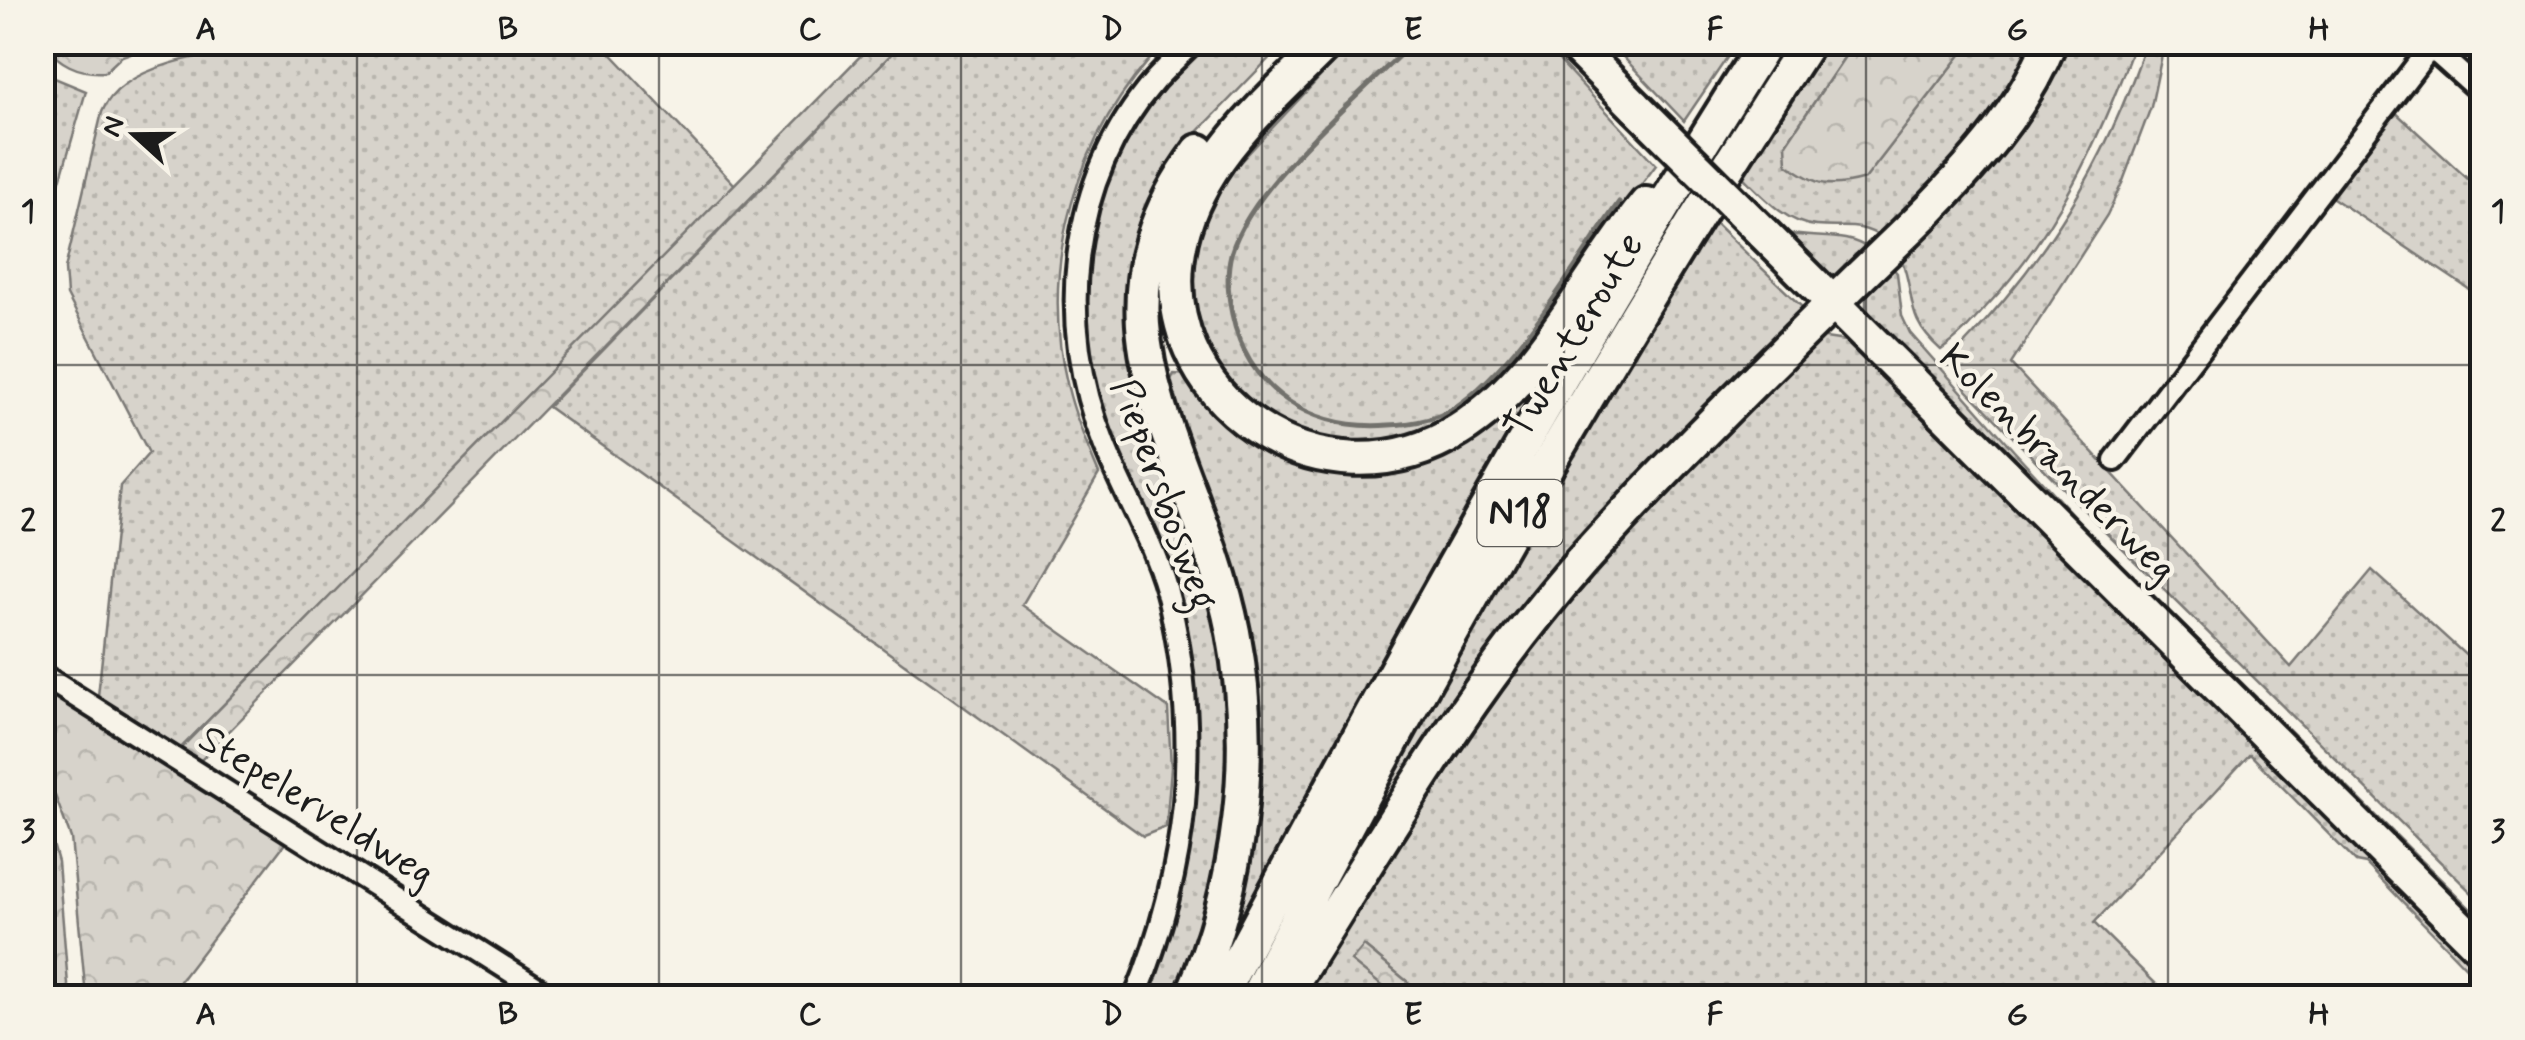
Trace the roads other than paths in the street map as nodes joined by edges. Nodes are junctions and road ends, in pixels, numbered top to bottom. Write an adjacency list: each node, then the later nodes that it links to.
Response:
1 (1193, 42): 16 (street, Piepersbosweg)
2 (1302, 42): 17 (main road)
3 (1328, 42): 10 (main road, N18)
4 (1570, 42): 11 (main road, Kolenbranderweg, bridge)
5 (1766, 42): 10 (main road, Twenteroute / N18)
6 (1808, 42): 19 (main road, Twenteroute / N18)
7 (2050, 42): 11 (main road, N18)
8 (2425, 48): 9 (street); 12 (street)
9 (2482, 93)
10 (1719, 116): 18 (main road, Twenteroute / N18)
11 (1833, 302): 14 (main road, Kolenbranderweg); 20 (main road, N18)
12 (2115, 460)
13 (42, 675): 15 (street, Stepelerveldweg)
14 (2482, 949)
15 (553, 998)
16 (1136, 998)
17 (1191, 998)
18 (1219, 998)
19 (1256, 998)
20 (1283, 998)

